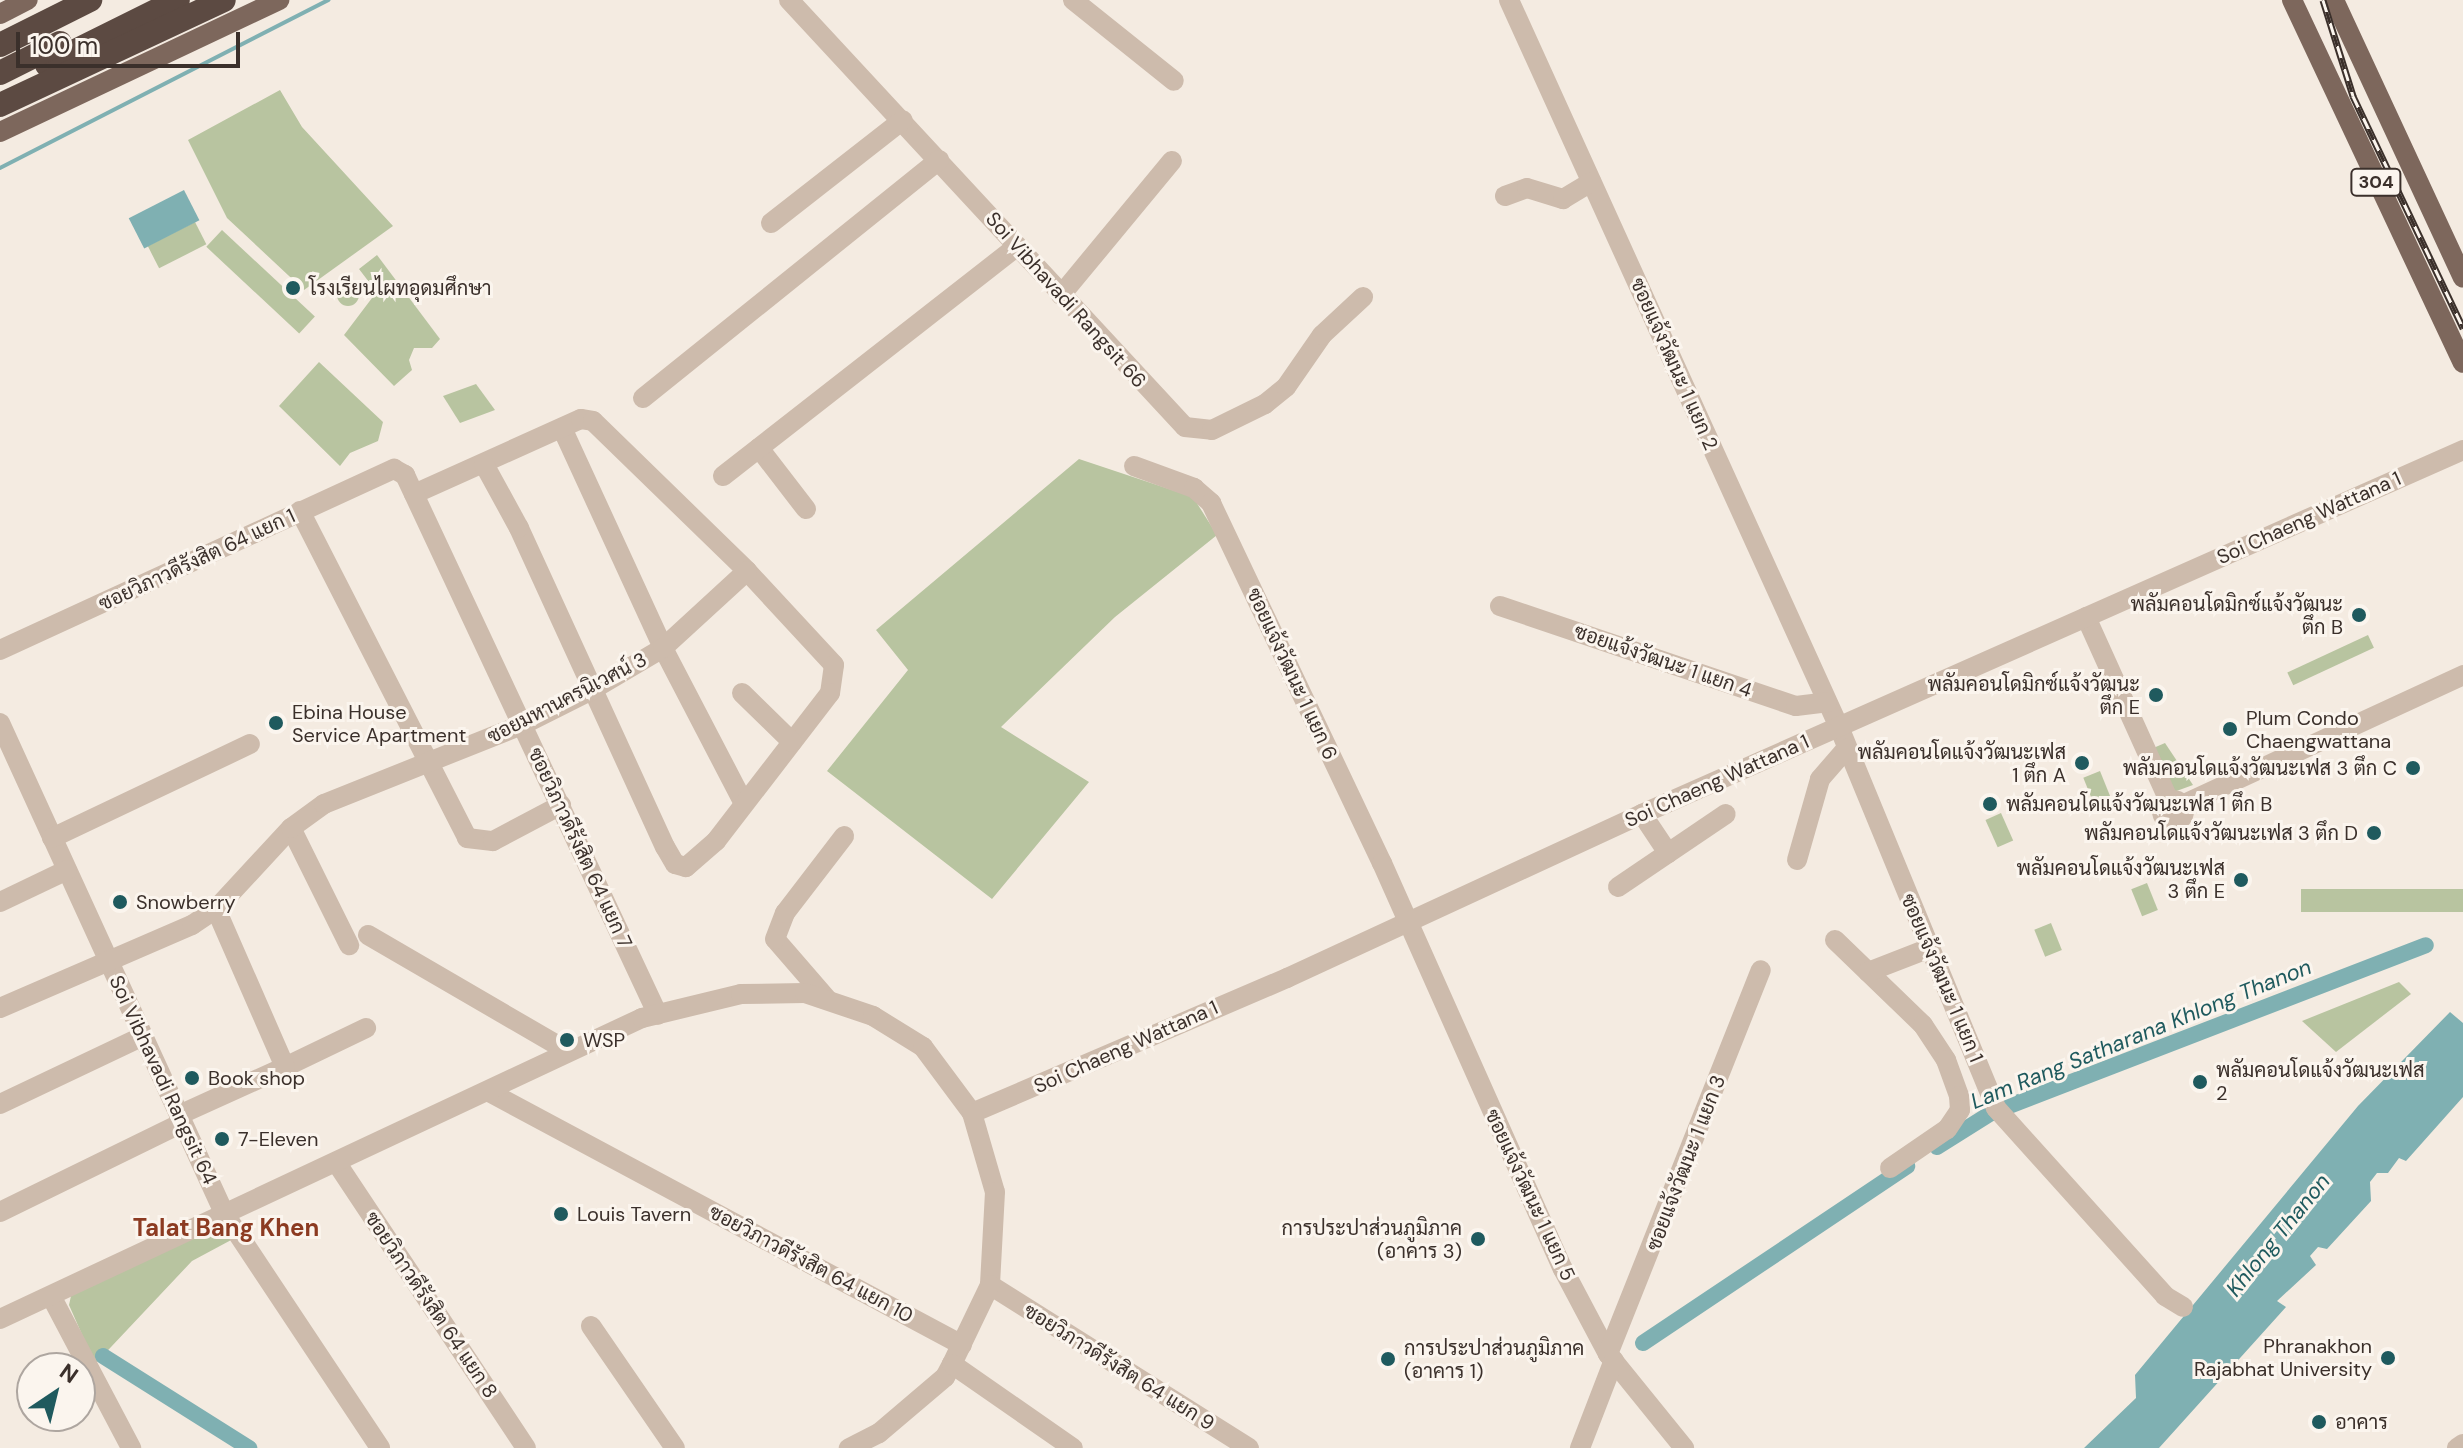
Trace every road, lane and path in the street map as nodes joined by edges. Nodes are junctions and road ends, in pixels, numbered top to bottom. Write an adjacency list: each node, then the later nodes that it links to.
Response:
1 (28, 0): 13 (main road)
2 (57, 0): 14 (highway)
3 (90, 0): 15 (highway)
4 (144, 0): 16 (highway)
5 (178, 0): 18 (highway)
6 (224, 0): 19 (highway)
7 (279, 0): 21 (main road)
8 (789, 0): 20 (street, Soi Vibhavadi Rangsit 66)
9 (1073, 0): 17 (street)
10 (1509, 0): 24 (street, ซอยแจ้งวัฒนะ 1 แยก 2)
11 (2292, 0): 31 (main road, 304)
12 (2334, 0): 28 (main road, 304)
13 (0, 14)
14 (0, 30)
15 (0, 45)
16 (0, 73)
17 (1174, 81)
18 (0, 89)
19 (0, 105)
20 (903, 120): 22 (street, Soi Vibhavadi Rangsit 66); 26 (street)
21 (0, 132)
22 (939, 160): 27 (street, Soi Vibhavadi Rangsit 66); 32 (street)
23 (1172, 161): 29 (street)
24 (1591, 182): 25 (street); 51 (street, ซอยแจ้งวัฒนะ 1 แยก 2)
25 (1505, 196)
26 (771, 223)
27 (1017, 246): 29 (street, Soi Vibhavadi Rangsit 66); 34 (street)
28 (2463, 278)
29 (1061, 295): 30 (street, Soi Vibhavadi Rangsit 66)
30 (1363, 297)
31 (2463, 363)
32 (643, 398)
33 (562, 428): 36 (street); 43 (street); 46 (street)
34 (759, 448): 39 (street); 41 (street)
35 (2463, 450): 45 (street, Soi Chaeng Wattana 1)
36 (484, 464): 40 (street); 49 (street)
37 (1134, 466): 72 (street, ซอยแจ้งวัฒนะ 1 แยก 6)
38 (394, 469): 40 (street, ซอยวิภาวดีรังสิต 64 แยก 7); 42 (street, ซอยวิภาวดีรังสิต 64 แยก 1)
39 (723, 476)
40 (414, 494): 53 (street, ซอยวิภาวดีรังสิต 64 แยก 7)
41 (806, 509)
42 (300, 511): 47 (street, ซอยวิภาวดีรังสิต 64 แยก 1); 58 (street)
43 (747, 571): 46 (street, ซอยมหานครนิเวศน์ 3); 55 (street)
44 (1500, 606): 51 (street, ซอยแจ้งวัฒนะ 1 แยก 4)
45 (2086, 617): 48 (street); 54 (street, Soi Chaeng Wattana 1)
46 (663, 648): 49 (street, ซอยมหานครนิเวศน์ 3); 59 (street)
47 (0, 650)
48 (2463, 675)
49 (592, 690): 53 (street, ซอยมหานครนิเวศน์ 3); 59 (street)
50 (742, 693): 55 (street)
51 (1827, 702): 54 (street, ซอยแจ้งวัฒนะ 1 แยก 2)
52 (0, 723): 65 (street, Soi Vibhavadi Rangsit 64)
53 (522, 725): 58 (street, ซอยมหานครนิเวศน์ 3); 60 (street, ซอยวิภาวดีรังสิต 64 แยก 7)
54 (1839, 727): 57 (street, ซอยแจ้งวัฒนะ 1 แยก 1); 61 (street, Soi Chaeng Wattana 1)
55 (792, 742): 59 (street)
56 (250, 744): 65 (street)
57 (1846, 749): 67 (street); 76 (street, ซอยแจ้งวัฒนะ 1 แยก 1)
58 (425, 762): 60 (street); 63 (street, ซอยมหานครนิเวศน์ 3)
59 (743, 802)
60 (561, 805): 82 (street, ซอยวิภาวดีรังสิต 64 แยก 7)
61 (1642, 814): 66 (street); 72 (street, Soi Chaeng Wattana 1)
62 (1726, 814): 66 (street)
63 (291, 828): 71 (street, ซอยมหานครนิเวศน์ 3); 75 (street)
64 (844, 836): 80 (street)
65 (52, 838): 68 (street, Soi Vibhavadi Rangsit 64)
66 (1668, 853): 69 (street)
67 (1797, 860)
68 (67, 870): 70 (street); 77 (street, Soi Vibhavadi Rangsit 64)
69 (1618, 887)
70 (0, 902)
71 (216, 909): 77 (street, ซอยมหานครนิเวศน์ 3); 86 (street)
72 (1408, 923): 89 (street, Soi Chaeng Wattana 1); 101 (street, ซอยแจ้งวัฒนะ 1 แยก 5)
73 (368, 935): 85 (street)
74 (1835, 940): 79 (street)
75 (349, 945)
76 (1930, 948): 79 (street); 97 (street, ซอยแจ้งวัฒนะ 1 แยก 1)
77 (107, 959): 81 (street, ซอยมหานครนิเวศน์ 3); 84 (street, Soi Vibhavadi Rangsit 64)
78 (1761, 970): 101 (street, ซอยแจ้งวัฒนะ 1 แยก 3)
79 (1868, 972): 92 (street)
80 (827, 999): 82 (street); 89 (street)
81 (0, 1008)
82 (658, 1015): 85 (street)
83 (366, 1028): 86 (street)
84 (143, 1036): 88 (street); 90 (street, Soi Vibhavadi Rangsit 64)
85 (567, 1051): 87 (street)
86 (285, 1067): 90 (street)
87 (491, 1093): 91 (street); 100 (street, ซอยวิภาวดีรังสิต 64 แยก 10)
88 (0, 1104)
89 (972, 1113): 95 (street)
90 (181, 1119): 93 (street); 94 (street, Soi Vibhavadi Rangsit 64)
91 (336, 1162): 94 (street); 106 (street, ซอยวิภาวดีรังสิต 64 แยก 8)
92 (1890, 1168)
93 (0, 1212)
94 (224, 1213): 96 (street); 105 (street, Soi Vibhavadi Rangsit 64)
95 (990, 1285): 100 (street); 110 (street, ซอยวิภาวดีรังสิต 64 แยก 9)
96 (51, 1296): 98 (street); 104 (street)
97 (2183, 1307)
98 (0, 1319)
99 (591, 1326): 107 (street)
100 (962, 1345): 102 (street)
101 (1611, 1357): 111 (street, ซอยแจ้งวัฒนะ 1 แยก 3); 112 (street, ซอยแจ้งวัฒนะ 1 แยก 5)
102 (952, 1364): 108 (street); 109 (street)
103 (2463, 1444): 113 (street)
104 (131, 1448)
105 (380, 1448)
106 (526, 1448)
107 (675, 1448)
108 (849, 1448)
109 (1073, 1448)
110 (1249, 1448)
111 (1580, 1448)
112 (1684, 1448)
113 (2457, 1448)

